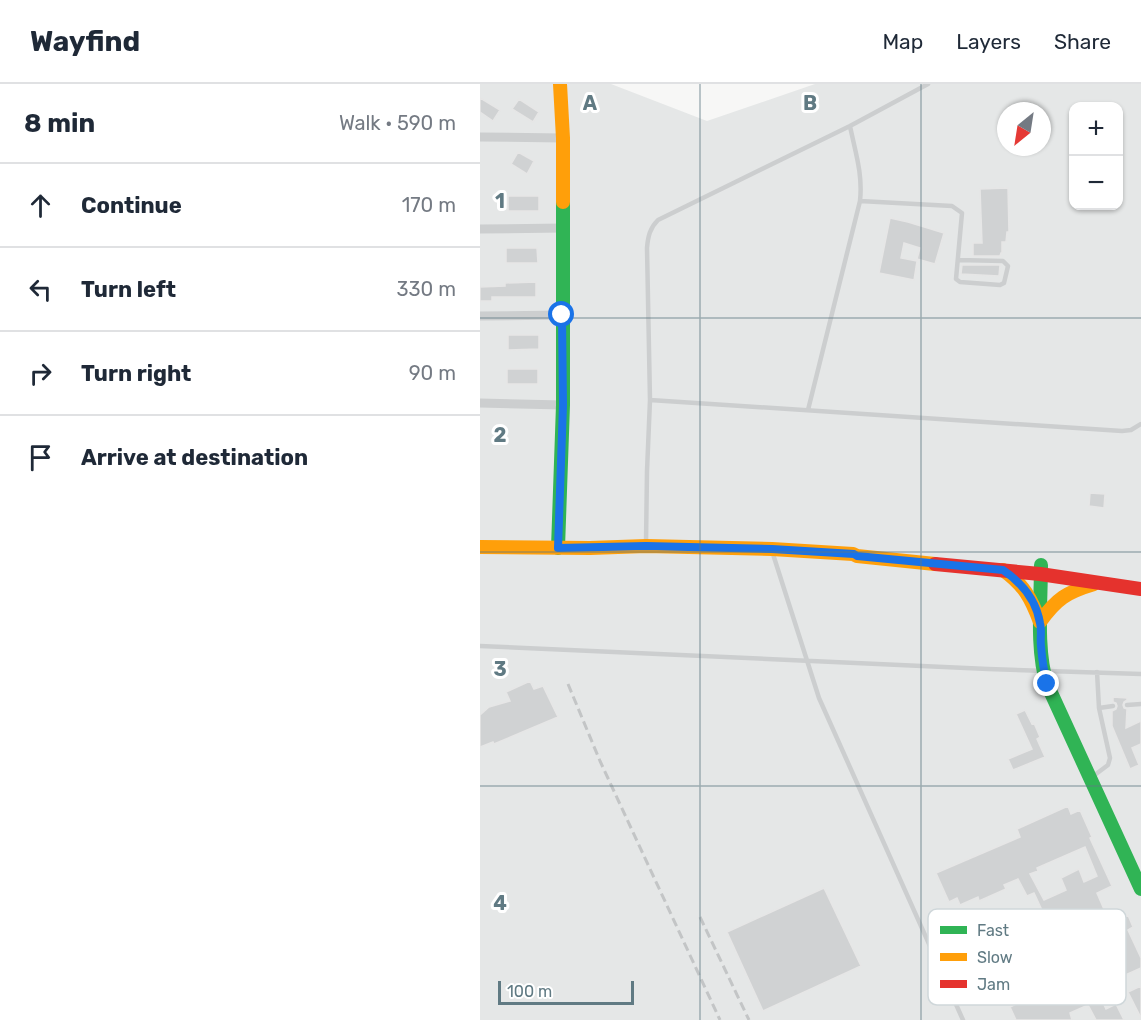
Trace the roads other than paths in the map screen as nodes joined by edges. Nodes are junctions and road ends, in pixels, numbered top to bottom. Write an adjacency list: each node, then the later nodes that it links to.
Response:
1 (560, 84): 5 (main road)
2 (928, 84): 3 (lane)
3 (849, 126): 6 (lane); 12 (lane)
4 (480, 136): 5 (street)
5 (563, 138): 7 (main road)
6 (860, 201): 9 (lane); 15 (lane)
7 (563, 228): 8 (street); 10 (main road)
8 (480, 229)
9 (958, 260): 9 (lane)
10 (562, 315): 11 (street); 14 (main road)
11 (480, 316)
12 (650, 400): 15 (lane); 17 (lane)
13 (480, 403): 14 (street)
14 (563, 405): 19 (main road)
15 (808, 410): 16 (lane)
16 (1141, 424)
17 (646, 546): 19 (main road); 20 (main road)
18 (480, 547): 19 (main road)
19 (558, 548)
20 (772, 549): 21 (main road); 29 (lane)
21 (854, 554): 22 (main road); 23 (main road)
22 (1003, 570): 23 (main road); 27 (main road)
23 (1040, 570): 24 (main road); 25 (main road); 27 (main road)
24 (1141, 581)
25 (1102, 582): 26 (main road); 27 (main road)
26 (1141, 589)
27 (1040, 622): 30 (main road)
28 (480, 646): 29 (lane)
29 (806, 660): 30 (lane); 39 (lane)
30 (1043, 671): 31 (lane); 37 (main road)
31 (1097, 672): 32 (lane); 36 (lane)
32 (1141, 674)
33 (1141, 704): 34 (lane)
34 (1127, 705)
35 (1113, 706): 36 (lane)
36 (1099, 708): 37 (lane)
37 (1090, 778): 38 (main road)
38 (1141, 889)
39 (928, 942)
40 (956, 1005): 41 (lane)
41 (963, 1020)

